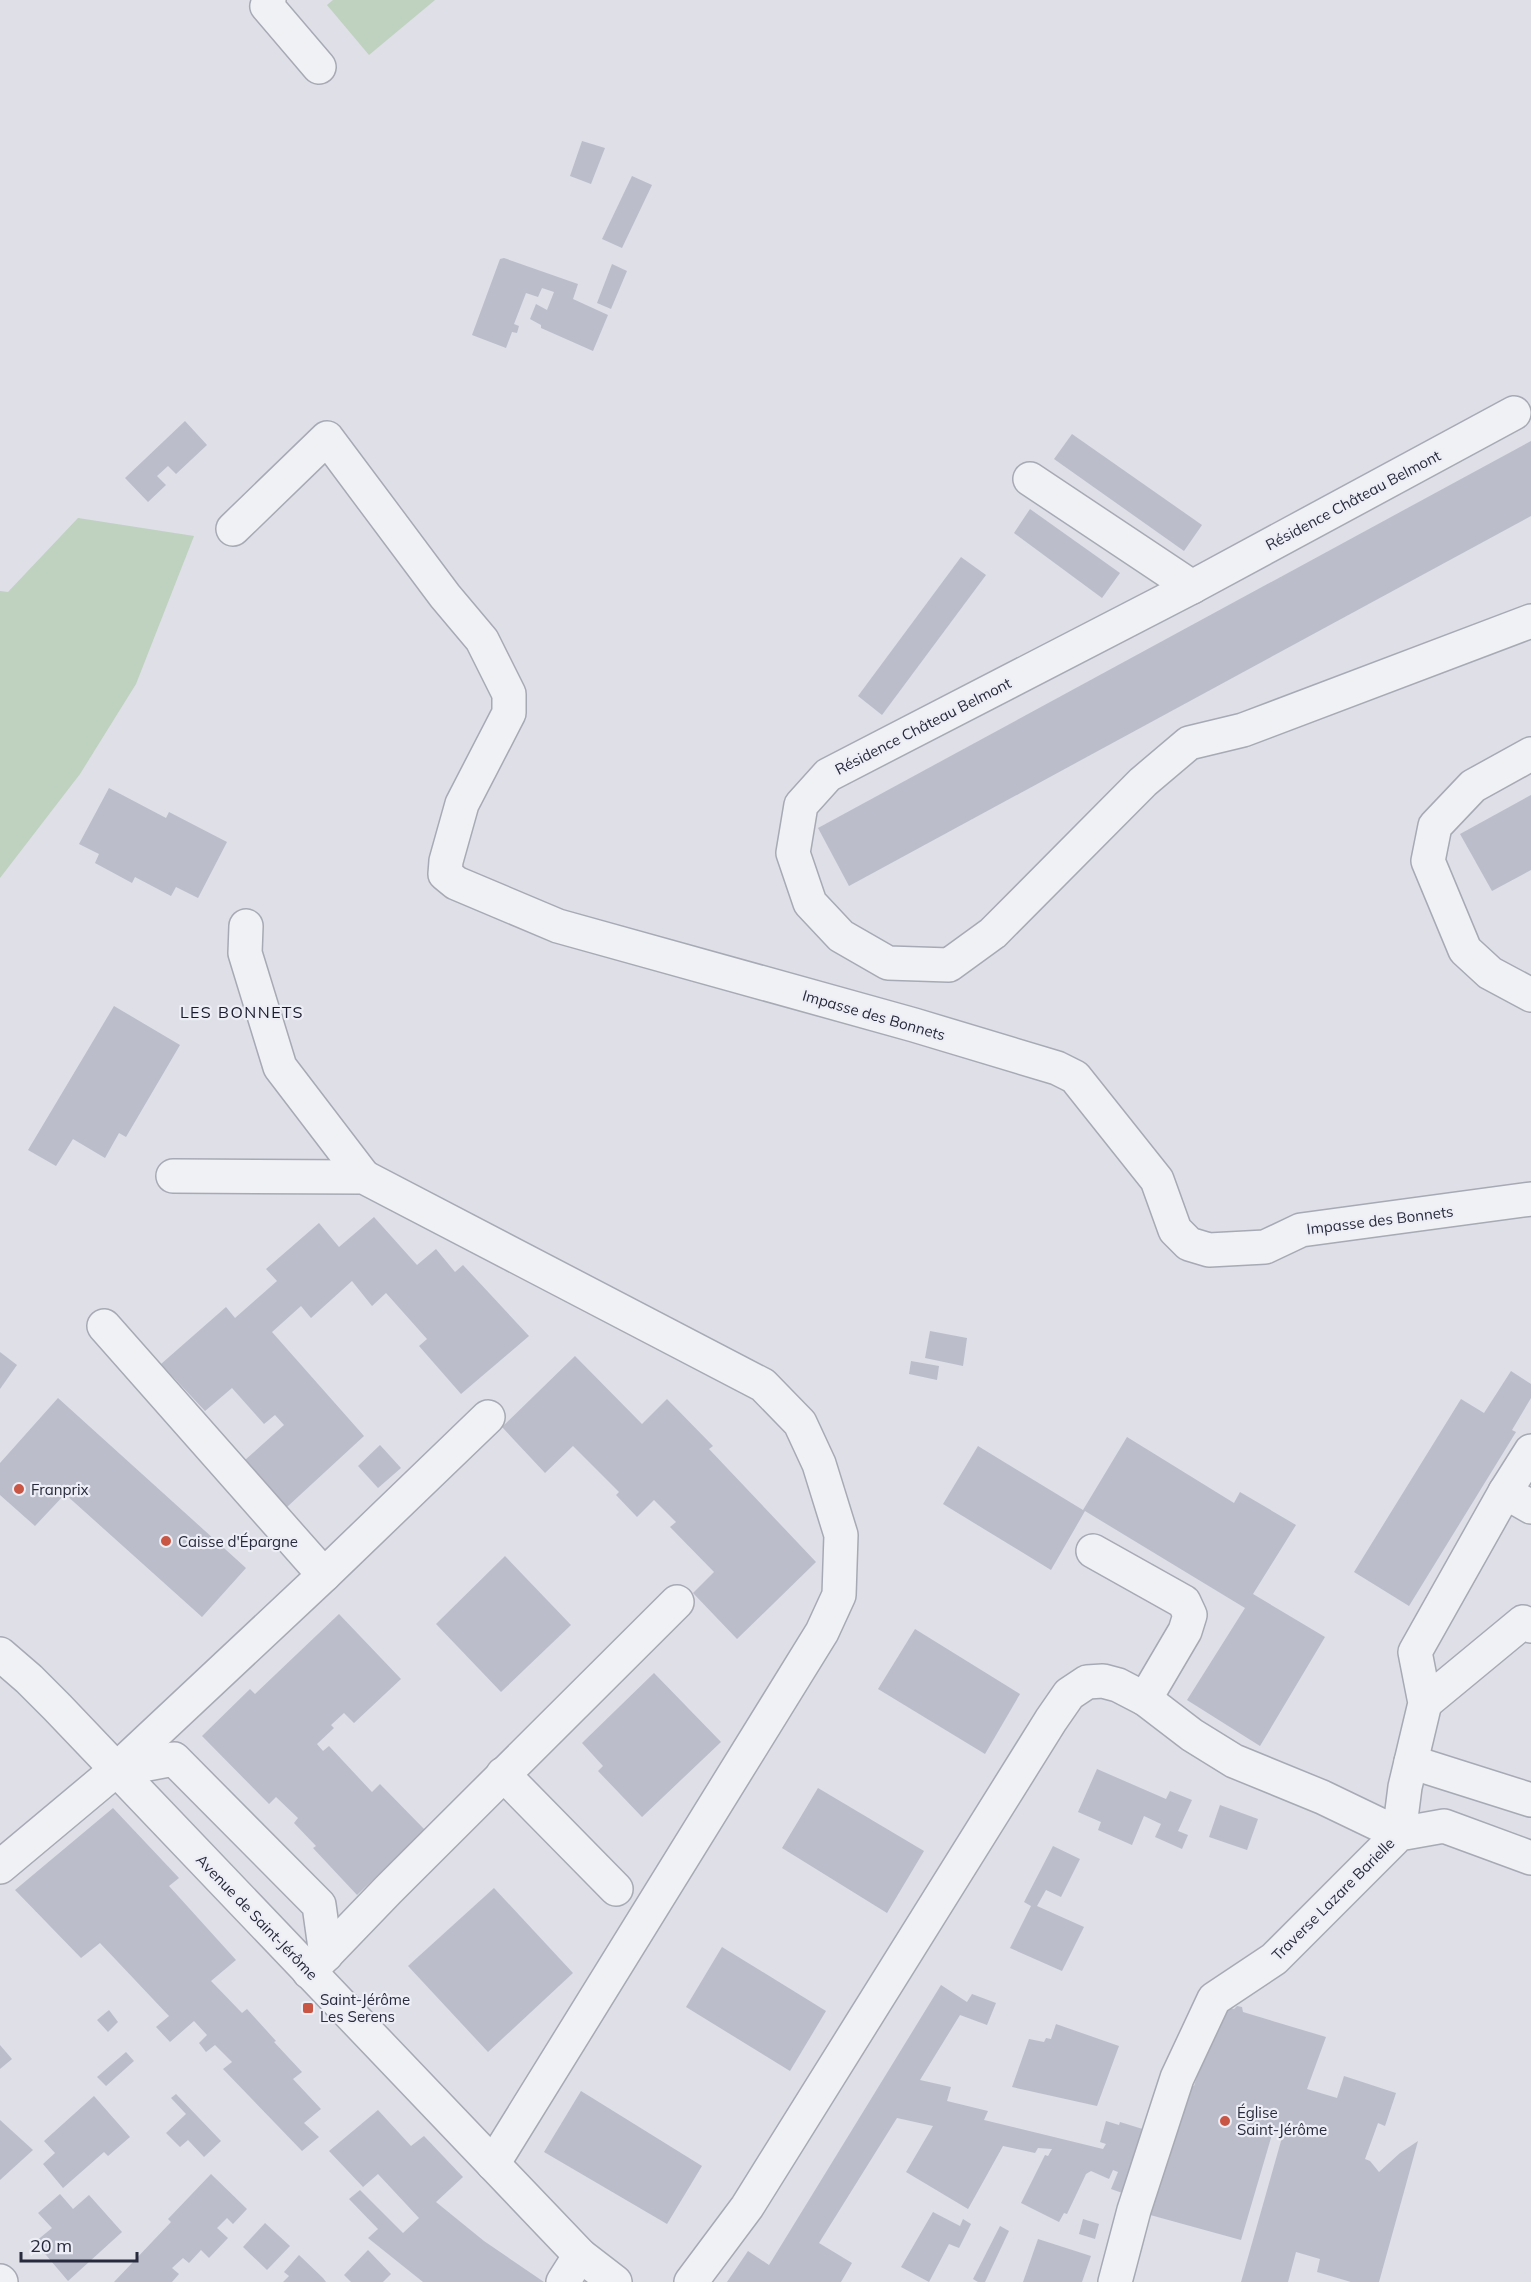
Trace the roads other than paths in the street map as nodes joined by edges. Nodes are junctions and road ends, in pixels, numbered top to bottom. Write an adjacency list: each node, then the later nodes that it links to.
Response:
1 (269, 0): 2 (street)
2 (319, 66)
3 (1514, 413): 6 (street, Résidence Château Belmont)
4 (1030, 479): 6 (street)
5 (233, 529): 13 (street, Impasse des Bonnets)
6 (1192, 587): 7 (street, Résidence Château Belmont)
7 (1531, 621)
8 (1531, 754): 10 (street)
9 (246, 926): 12 (street)
10 (1531, 995)
11 (173, 1176): 12 (street)
12 (364, 1177): 34 (street)
13 (1531, 1199)
14 (104, 1326): 19 (street)
15 (488, 1417): 19 (street)
16 (1531, 1451): 17 (street)
17 (1518, 1499): 24 (street)
18 (1093, 1551): 23 (street)
19 (324, 1575): 26 (street)
20 (677, 1602): 27 (street)
21 (1531, 1626): 24 (street)
22 (0, 1654): 26 (street, Avenue de Saint-Jérôme)
23 (1144, 1700): 29 (street); 39 (street)
24 (1425, 1703): 25 (street)
25 (1411, 1762): 28 (street); 29 (street)
26 (116, 1770): 31 (street); 33 (street, Avenue de Saint-Jérôme); 33 (street)
27 (503, 1774): 32 (street); 33 (street)
28 (1531, 1800)
29 (1399, 1834): 30 (street, Traverse Lazare Barielle); 36 (street, Traverse Lazare Barielle)
30 (1531, 1858)
31 (0, 1867)
32 (616, 1889)
33 (317, 1963): 34 (street, Avenue de Saint-Jérôme)
34 (494, 2164): 35 (street, Avenue de Saint-Jérôme)
35 (580, 2255): 37 (street); 38 (street, Avenue de Saint-Jérôme)
36 (1125, 2279)
37 (563, 2282)
38 (615, 2282)
39 (691, 2282)

